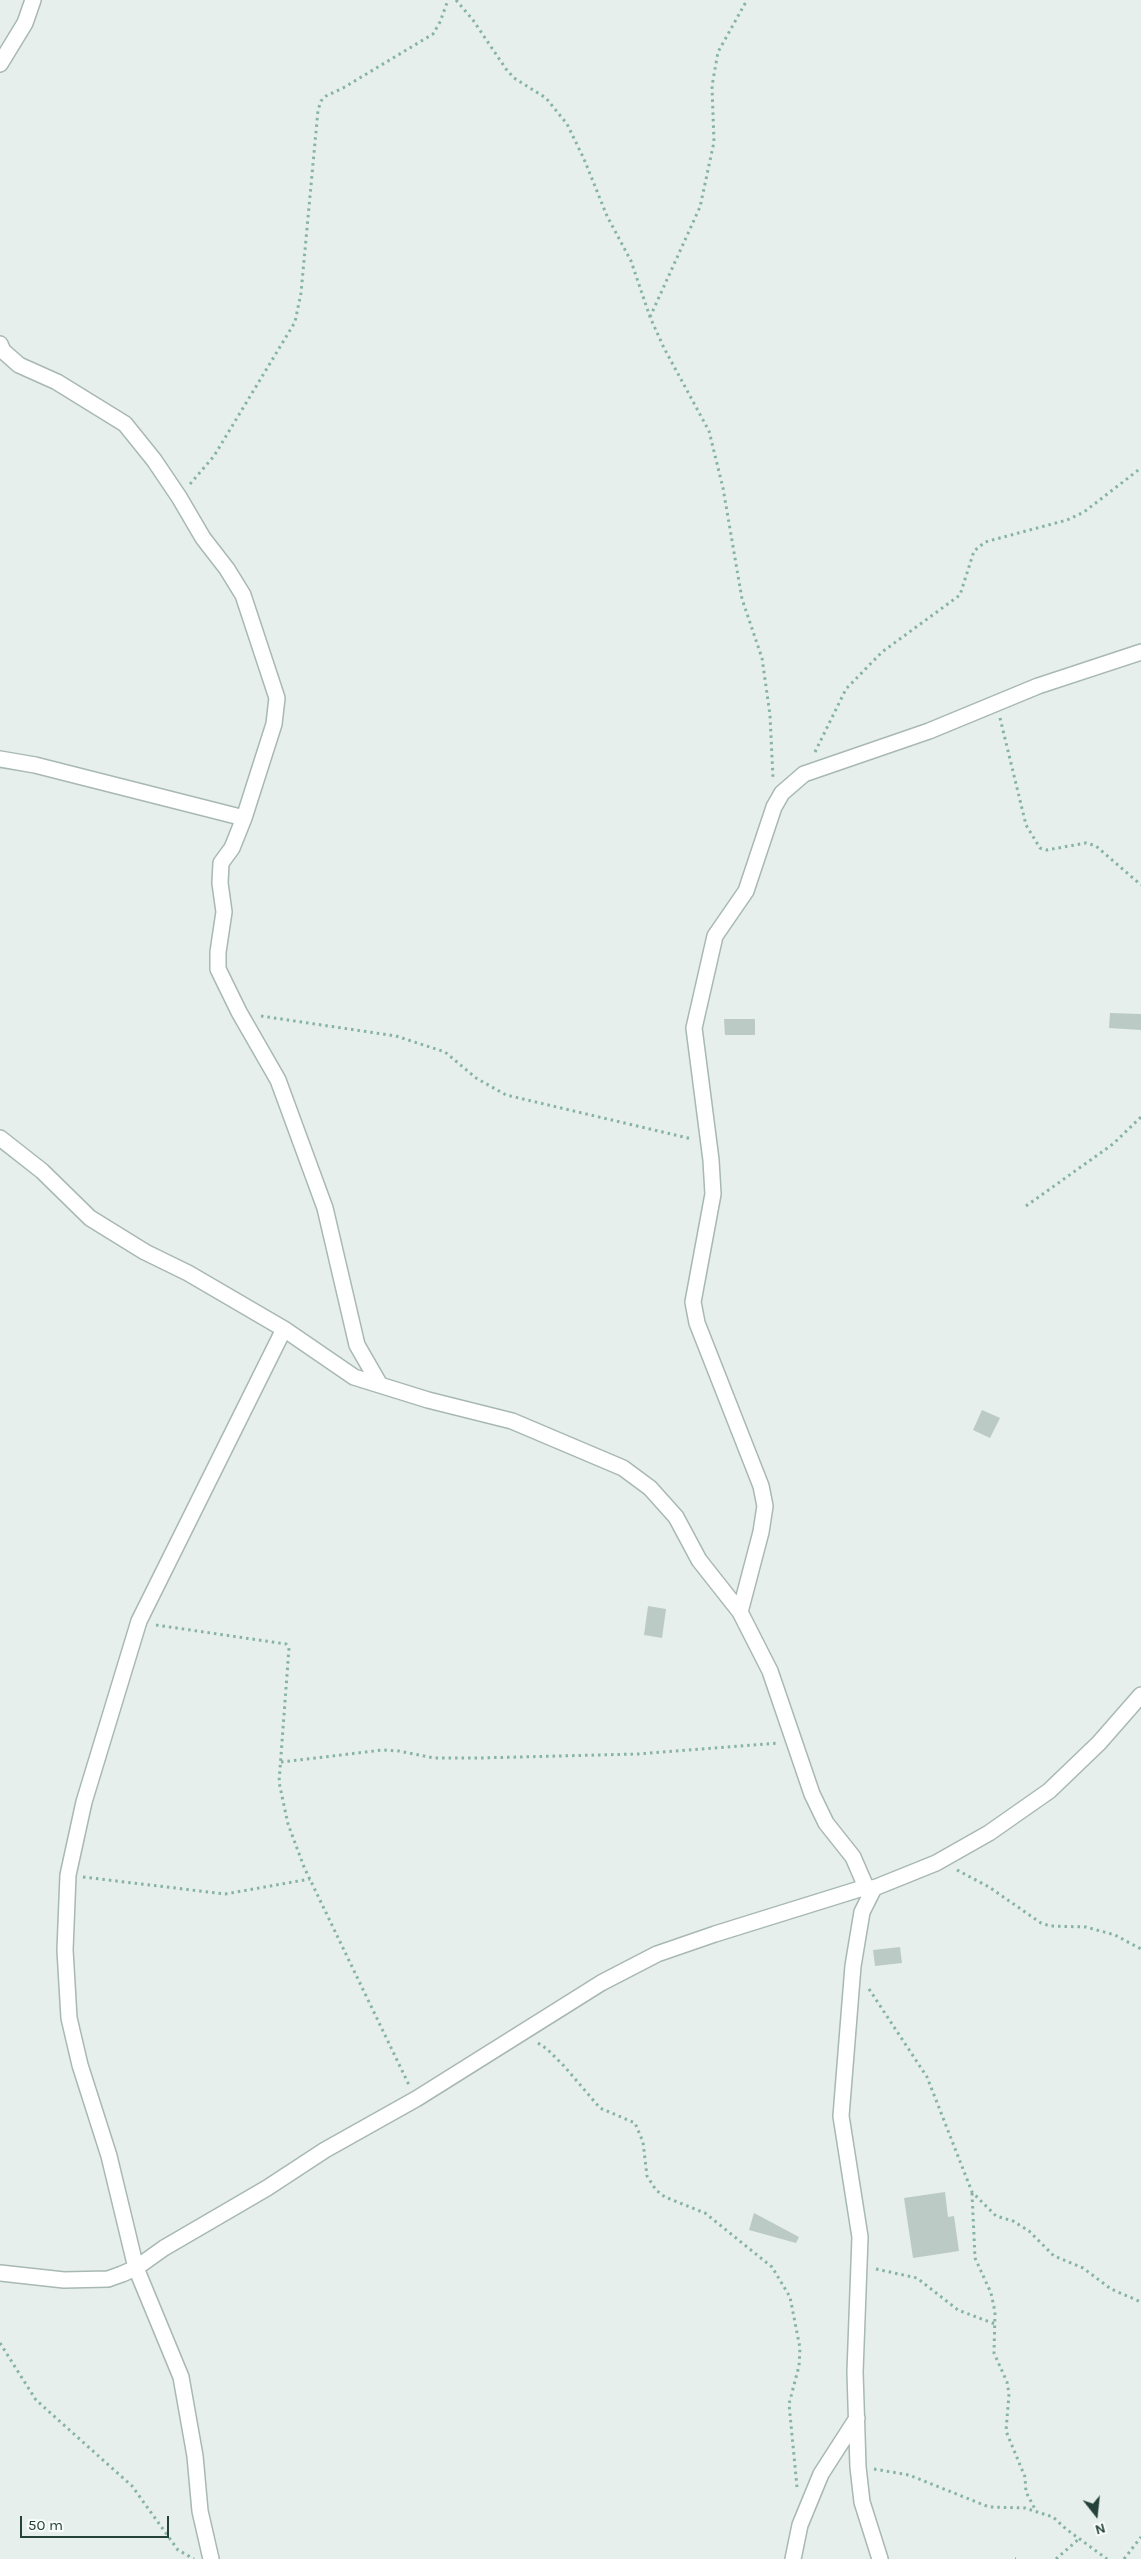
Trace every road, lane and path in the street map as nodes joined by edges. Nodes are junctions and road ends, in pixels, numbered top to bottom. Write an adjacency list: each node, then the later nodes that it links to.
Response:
1 (33, 0): 5 (street)
2 (448, 0): 9 (path)
3 (456, 0): 6 (path)
4 (747, 0): 6 (path)
5 (0, 64)
6 (650, 317): 14 (path)
7 (0, 344): 9 (street)
8 (1141, 468): 13 (path)
9 (179, 496): 15 (street)
10 (1141, 652): 11 (street)
11 (997, 703): 13 (street); 16 (path)
12 (0, 759): 15 (street)
13 (804, 774): 14 (street)
14 (774, 807): 20 (street)
15 (244, 818): 17 (street)
16 (1141, 885)
17 (239, 1012): 20 (path); 23 (street)
18 (1141, 1117): 21 (path)
19 (0, 1138): 22 (street)
20 (709, 1143): 24 (street)
21 (1026, 1206)
22 (284, 1329): 23 (street); 25 (street)
23 (380, 1385): 24 (street)
24 (740, 1612): 27 (street)
25 (139, 1621): 28 (path); 30 (street)
26 (1141, 1695): 29 (street)
27 (793, 1742): 28 (path); 32 (street)
28 (281, 1762): 31 (path)
29 (936, 1863): 32 (street); 33 (path)
30 (68, 1876): 31 (path); 39 (street)
31 (310, 1878): 36 (path)
32 (870, 1888): 34 (street); 35 (street)
33 (1141, 1949)
34 (854, 1966): 37 (path); 38 (street)
35 (520, 2033): 36 (street); 46 (path)
36 (416, 2099): 39 (street)
37 (972, 2192): 41 (path); 42 (path)
38 (858, 2266): 42 (path); 44 (street)
39 (136, 2268): 40 (street); 51 (street)
40 (0, 2273)
41 (1141, 2302)
42 (995, 2324): 47 (path)
43 (0, 2343): 50 (path)
44 (857, 2418): 45 (street); 52 (street)
45 (858, 2467): 47 (path); 53 (street)
46 (797, 2488)
47 (1036, 2511): 49 (path)
48 (1141, 2537): 56 (path)
49 (1080, 2538): 54 (path); 55 (path)
50 (194, 2559)
51 (211, 2559)
52 (793, 2559)
53 (880, 2559)
54 (1056, 2559)
55 (1107, 2559)
56 (1124, 2559)

